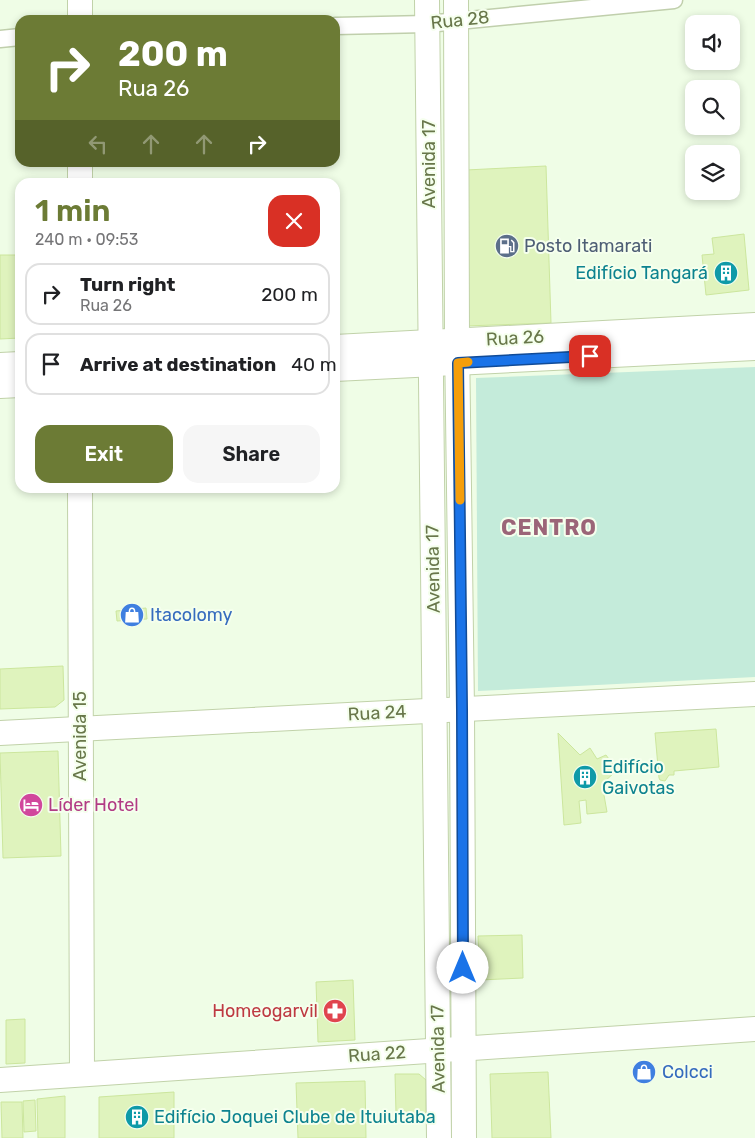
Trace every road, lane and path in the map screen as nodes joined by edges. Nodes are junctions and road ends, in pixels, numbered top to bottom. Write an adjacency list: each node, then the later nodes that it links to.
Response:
1 (80, 0): 5 (street)
2 (427, 0): 6 (street, Avenida 17)
3 (674, 0): 4 (street, Rua 28)
4 (456, 10): 6 (street, Rua 28); 14 (street, Avenida 17)
5 (80, 15)
6 (428, 24): 7 (street, Rua 28); 15 (street, Avenida 17)
7 (340, 26)
8 (15, 38): 9 (street)
9 (0, 39)
10 (755, 325): 11 (street, Rua 26)
11 (684, 340): 13 (street, Rua 26); 14 (street, Rua 26)
12 (340, 347): 15 (street, Rua 26)
13 (755, 348)
14 (457, 352): 15 (street, Rua 26); 23 (street, Avenida 17)
15 (430, 353): 18 (street, Rua 26); 22 (street, Avenida 17)
16 (0, 364): 17 (street)
17 (15, 364)
18 (340, 368)
19 (0, 386): 20 (street)
20 (15, 386)
21 (80, 493): 27 (street, Avenida 15)
22 (432, 546): 23 (street); 26 (street, Avenida 17)
23 (460, 546): 25 (street, Avenida 17)
24 (755, 694): 25 (street, Rua 24)
25 (462, 709): 26 (street, Rua 24); 30 (street, Avenida 17)
26 (434, 710): 27 (street, Rua 24); 31 (street, Avenida 17)
27 (80, 729): 28 (street, Rua 24); 32 (street, Avenida 15)
28 (0, 733)
29 (755, 1030): 30 (street, Rua 22)
30 (463, 1048): 31 (street, Rua 22); 35 (street, Avenida 17)
31 (438, 1050): 32 (street, Rua 22); 34 (street, Avenida 17)
32 (82, 1074): 33 (street, Rua 22)
33 (0, 1080)
34 (439, 1138)
35 (464, 1138)

